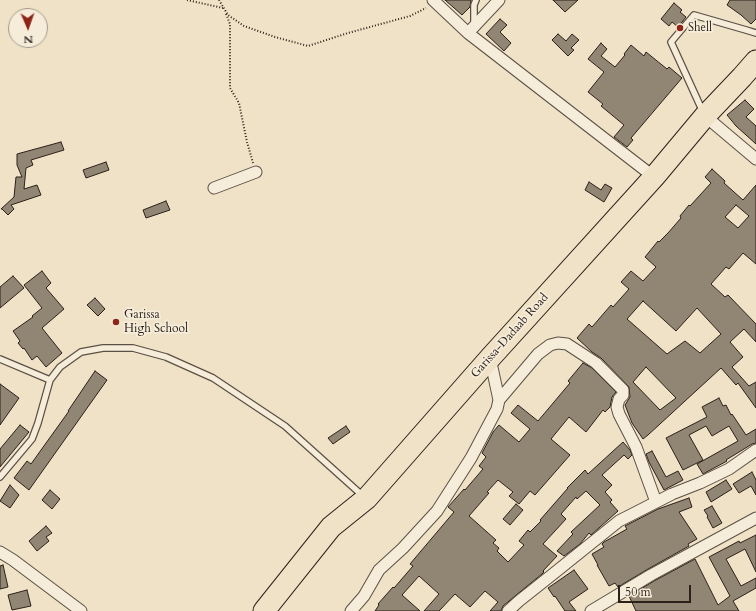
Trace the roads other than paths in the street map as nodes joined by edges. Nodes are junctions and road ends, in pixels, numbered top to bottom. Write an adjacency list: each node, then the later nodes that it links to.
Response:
1 (476, 0): 4 (lane)
2 (498, 0): 4 (street)
3 (434, 1): 4 (street)
4 (471, 30): 10 (street)
5 (756, 34): 7 (lane)
6 (756, 61): 7 (highway, Garissa-Dadaab Road)
7 (705, 116): 8 (street); 10 (highway, Garissa-Dadaab Road)
8 (756, 159)
9 (256, 172): 11 (street)
10 (654, 177): 12 (highway, Garissa-Dadaab Road)
11 (214, 188)
12 (490, 358): 15 (street); 18 (highway, Garissa-Dadaab Road)
13 (0, 359): 14 (lane)
14 (50, 380): 17 (lane); 18 (lane)
15 (499, 400): 19 (street); 24 (street)
16 (756, 450): 19 (street)
17 (0, 477)
18 (367, 498): 23 (highway, Garissa-Dadaab Road)
19 (656, 502): 25 (street)
20 (756, 518): 26 (street)
21 (0, 552): 22 (street)
22 (81, 611)
23 (264, 611)
24 (351, 611)
25 (508, 611)
26 (591, 611)

